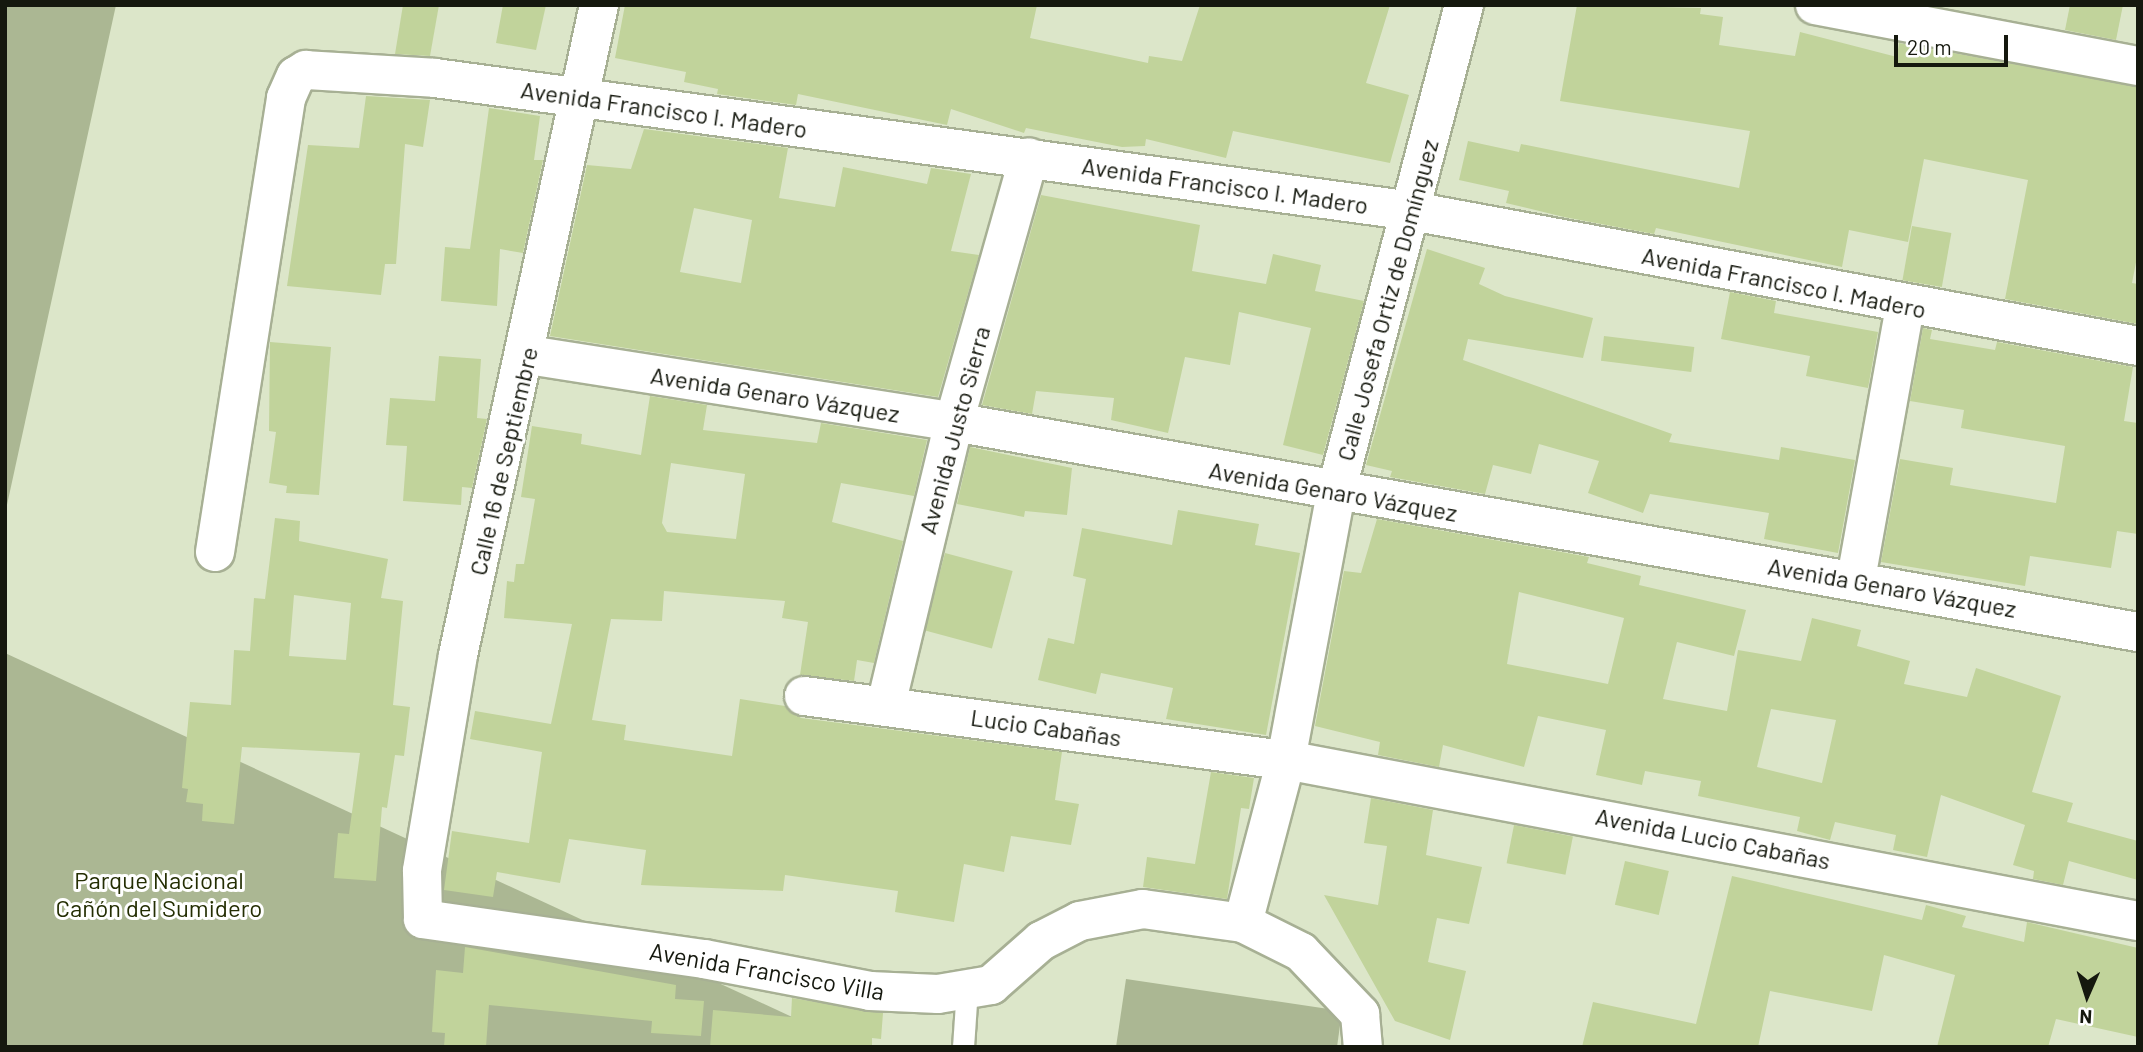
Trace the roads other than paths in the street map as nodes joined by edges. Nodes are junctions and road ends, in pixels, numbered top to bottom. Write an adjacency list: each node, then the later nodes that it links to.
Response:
1 (598, 5): 5 (street, Calle 16 de Septiembre)
2 (1464, 5): 7 (street, Calle Josefa Ortiz de Domínguez)
3 (1815, 5): 4 (street)
4 (2138, 66)
5 (578, 97): 6 (street, Avenida Francisco I. Madero); 10 (street, Calle 16 de Septiembre); 13 (street, Avenida Francisco I. Madero)
6 (1029, 157): 7 (street, Avenida Francisco I. Madero); 11 (street, Avenida Justo Sierra)
7 (1412, 211): 8 (street, Avenida Francisco I. Madero); 12 (street, Calle Josefa Ortiz de Domínguez)
8 (1905, 306): 9 (street, Avenida Francisco I. Madero); 14 (street)
9 (2138, 346)
10 (528, 355): 11 (street, Avenida Genaro Vázquez); 19 (street, Calle 16 de Septiembre)
11 (954, 422): 12 (street, Avenida Genaro Vázquez); 17 (street, Avenida Justo Sierra)
12 (1336, 492): 14 (street, Avenida Genaro Vázquez); 18 (street, Calle Josefa Ortiz de Domínguez)
13 (215, 552)
14 (1856, 579): 15 (street, Avenida Genaro Vázquez)
15 (2138, 632)
16 (804, 696): 17 (street, Lucio Cabañas)
17 (886, 705): 18 (street, Lucio Cabañas)
18 (1286, 760): 20 (street, Avenida Lucio Cabañas); 21 (street, Calle Josefa Ortiz de Domínguez)
19 (423, 919): 22 (street, Avenida Francisco Villa)
20 (2138, 921)
21 (1243, 923): 22 (street, Avenida Francisco Villa); 24 (street, Avenida Francisco Villa)
22 (967, 989): 23 (lane)
23 (963, 1047)
24 (1363, 1047)

